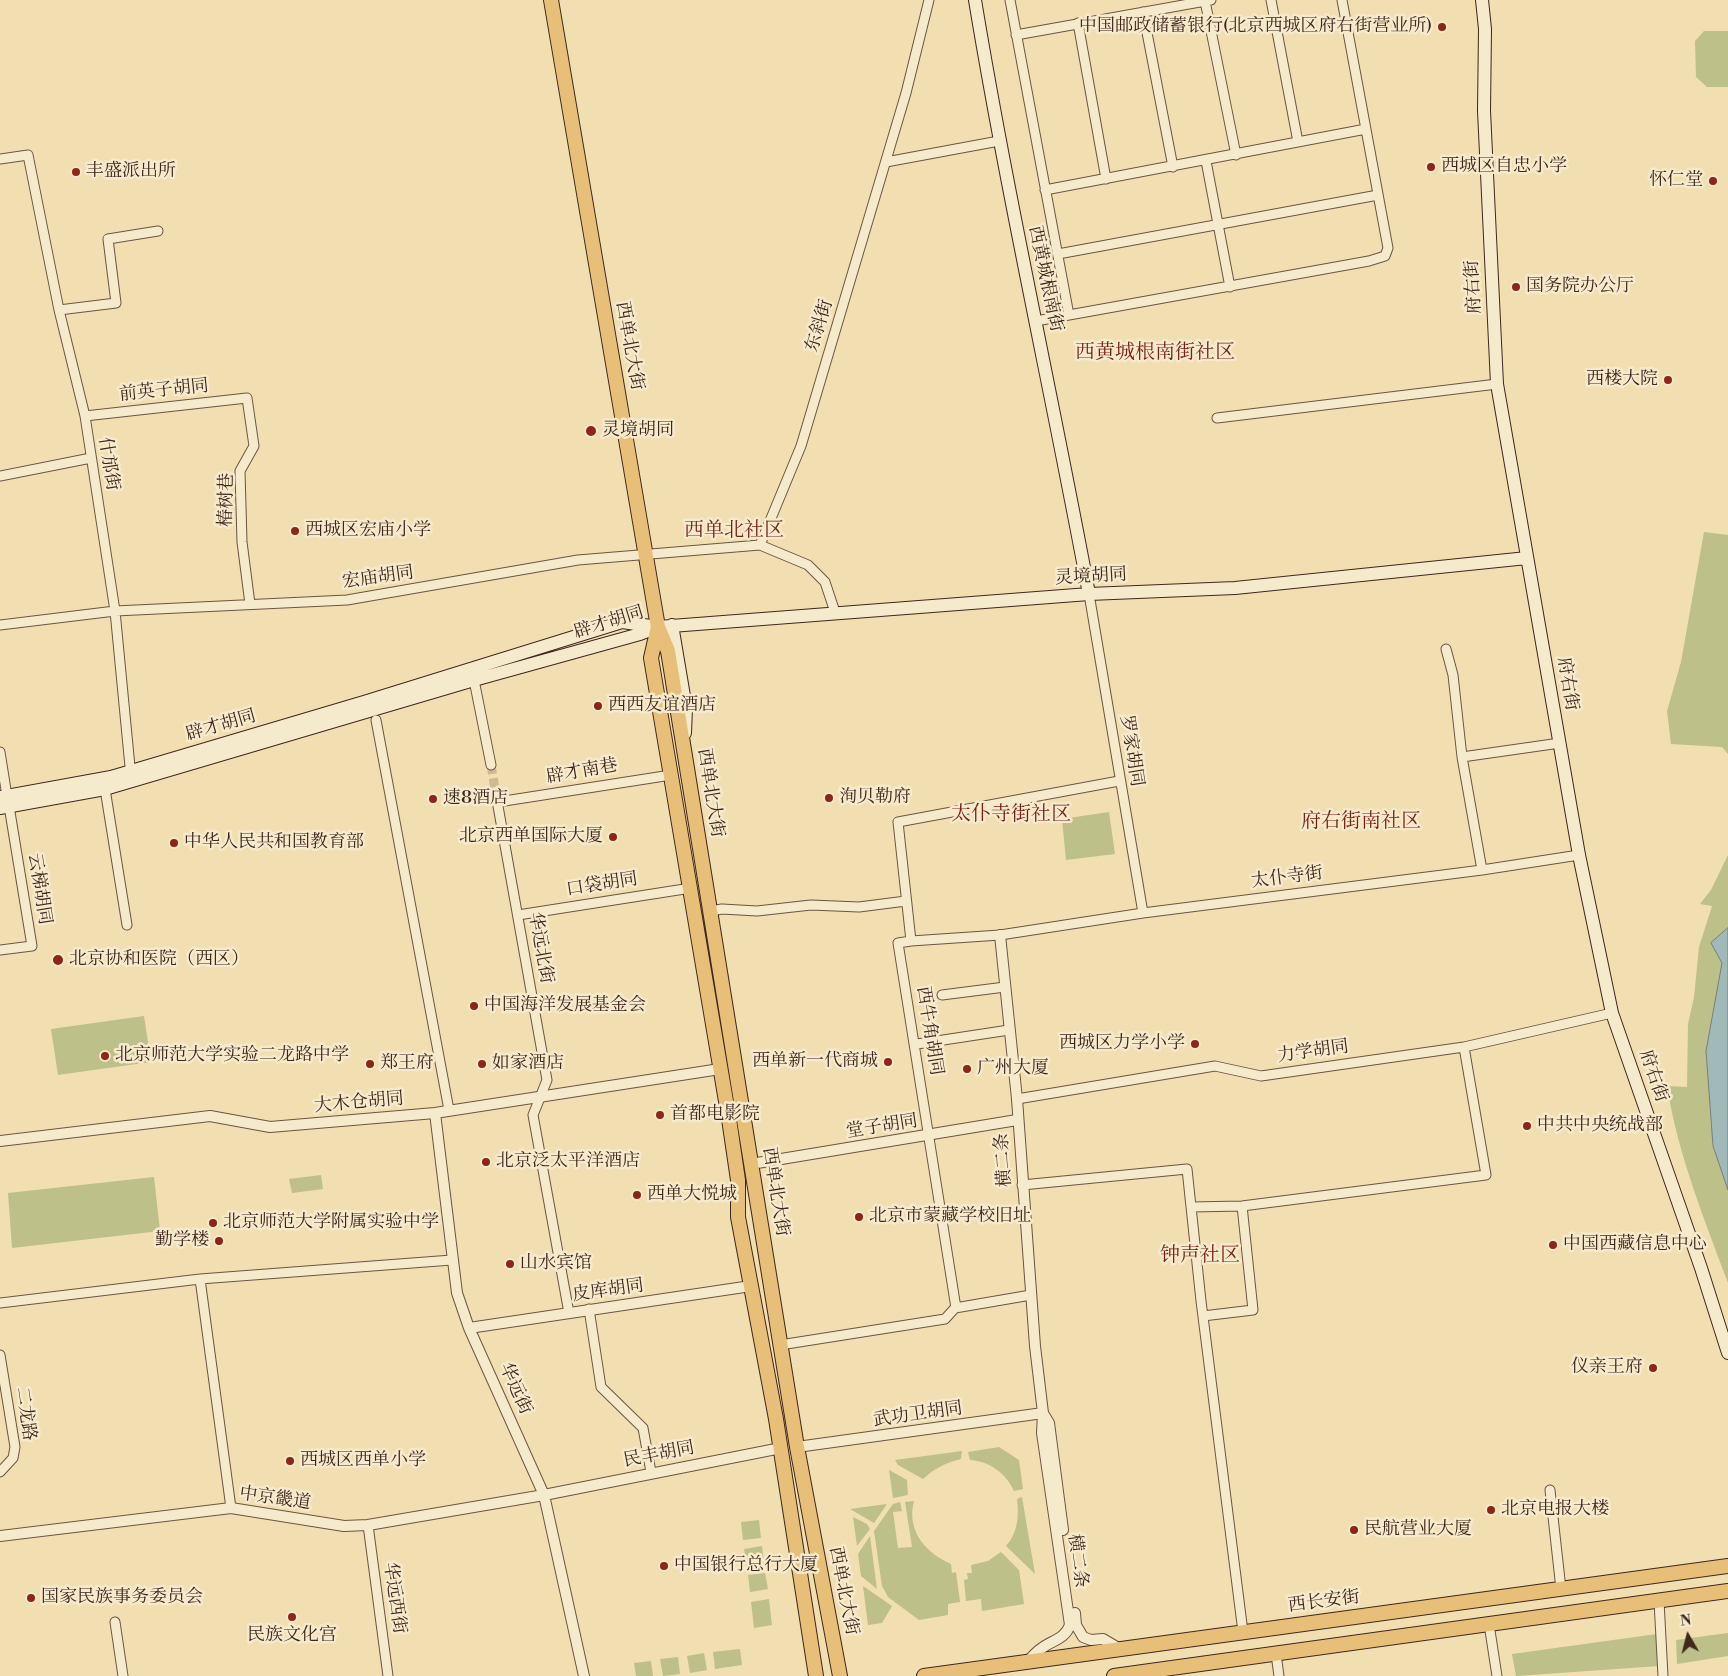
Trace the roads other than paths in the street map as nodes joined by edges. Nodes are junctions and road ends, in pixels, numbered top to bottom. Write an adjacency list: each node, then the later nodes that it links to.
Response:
1 (551, 0): 37 (main road, 西单北大街)
2 (929, 0): 18 (street, 东斜街)
3 (975, 0): 13 (main road, 西黄城根南街)
4 (1010, 0): 11 (street)
5 (1271, 0): 14 (street)
6 (1342, 0): 12 (street)
7 (1482, 0): 30 (main road, 府右街)
8 (1208, 1): 9 (street); 15 (street)
9 (1143, 12): 10 (street); 19 (street)
10 (1078, 23): 11 (street); 20 (street)
11 (1016, 35): 21 (street)
12 (1366, 128): 14 (street); 22 (street)
13 (998, 141): 18 (street); 29 (main road, 西黄城根南街)
14 (1298, 142): 15 (street)
15 (1236, 155): 17 (street)
16 (0, 159): 27 (street, 什邡街)
17 (1206, 161): 19 (street); 23 (street)
18 (886, 162): 36 (street, 东斜街)
19 (1173, 167): 20 (street)
20 (1106, 179): 21 (street)
21 (1045, 190): 25 (street)
22 (1378, 195): 23 (street); 26 (street)
23 (1218, 225): 25 (street); 26 (street)
24 (158, 231): 27 (street)
25 (1058, 254): 28 (street)
26 (1230, 287): 28 (street)
27 (59, 310): 32 (street, 什邡街)
28 (1070, 315): 29 (street)
29 (1036, 321): 39 (main road, 西黄城根南街)
30 (1497, 384): 33 (street); 38 (main road, 府右街)
31 (247, 398): 32 (street, 前英子胡同); 40 (street, 椿树巷)
32 (85, 416): 34 (street, 什邡街)
33 (1217, 418)
34 (91, 458): 35 (street); 41 (street, 什邡街)
35 (0, 476)
36 (760, 545): 37 (street); 42 (street)
37 (645, 554): 40 (street, 宏庙胡同); 45 (main road, 西单北大街)
38 (1527, 558): 39 (main road, 灵境胡同); 49 (main road, 府右街)
39 (1090, 594): 42 (main road, 灵境胡同); 56 (street, 罗家胡同)
40 (250, 604): 41 (street, 宏庙胡同)
41 (114, 611): 43 (street, 宏庙胡同); 55 (street, 什邡街)
42 (835, 612): 44 (main road, 灵境胡同)
43 (0, 625)
44 (672, 625): 45 (main road, 灵境胡同); 52 (main road)
45 (658, 627): 47 (main road, 辟才胡同); 52 (main road, 西单北大街); 54 (main road, 西单北大街); 55 (main road, 辟才胡同)
46 (1446, 649): 51 (street)
47 (474, 680): 53 (street); 55 (main road, 辟才胡同)
48 (376, 720): 80 (street)
49 (1560, 743): 51 (street); 60 (main road, 府右街)
50 (0, 752): 59 (street)
51 (1462, 757): 61 (street)
52 (685, 758): 64 (main road, 西单北大街)
53 (490, 765)
54 (671, 774): 58 (street, 辟才南巷); 62 (main road, 西单北大街)
55 (131, 776): 57 (main road, 辟才胡同); 59 (main road, 辟才胡同)
56 (1119, 781): 63 (street); 65 (street, 罗家胡同)
57 (105, 789): 59 (main road, 辟才胡同); 67 (street)
58 (497, 798): 66 (street, 华远北街)
59 (4, 802): 70 (street, 云梯胡同)
60 (1579, 855): 61 (street, 太仆寺街); 73 (main road, 府右街)
61 (1482, 870): 65 (street, 太仆寺街)
62 (691, 888): 66 (street, 口袋胡同); 77 (main road, 西单北大街)
63 (906, 901): 64 (street); 69 (street)
64 (710, 911): 85 (main road, 西单北大街)
65 (1143, 914): 68 (street, 太仆寺街)
66 (518, 915): 78 (street, 华远北街)
67 (127, 925)
68 (1000, 935): 69 (street, 太仆寺街); 71 (street, 横二条)
69 (911, 941): 83 (street, 西牛角胡同)
70 (0, 950)
71 (1005, 987): 72 (street); 74 (street, 横二条)
72 (942, 995)
73 (1612, 1013): 76 (street, 力学胡同); 100 (main road, 府右街)
74 (1009, 1030): 75 (street); 79 (street, 横二条)
75 (917, 1044)
76 (1464, 1047): 79 (street, 力学胡同); 87 (street)
77 (720, 1069): 78 (street, 大木仓胡同); 91 (main road, 西单北大街)
78 (541, 1098): 80 (street, 大木仓胡同); 96 (street, 华远北街)
79 (1017, 1099): 82 (street, 横二条)
80 (449, 1110): 81 (street, 大木仓胡同)
81 (435, 1113): 84 (street, 大木仓胡同); 89 (street, 华远街)
82 (1017, 1120): 83 (street, 堂子胡同); 86 (street, 横二条)
83 (930, 1136): 85 (street, 堂子胡同); 94 (street)
84 (0, 1142)
85 (751, 1164): 99 (main road, 西单北大街)
86 (1022, 1186): 88 (street); 92 (street, 横二条)
87 (1242, 1206): 88 (street); 97 (street)
88 (1191, 1207): 97 (street)
89 (452, 1260): 90 (street); 98 (street, 华远街)
90 (200, 1279): 93 (street); 109 (street)
91 (751, 1286): 95 (street, 皮库胡同); 104 (main road, 西单北大街)
92 (1031, 1295): 94 (street); 102 (street, 横二条)
93 (0, 1303)
94 (956, 1308): 99 (street)
95 (589, 1309): 96 (street, 皮库胡同); 106 (street)
96 (569, 1313): 98 (street, 皮库胡同)
97 (1203, 1316): 118 (street)
98 (469, 1328): 108 (street, 华远街)
99 (780, 1345): 103 (main road, 西单北大街)
100 (1728, 1353)
101 (0, 1355): 105 (street, 二龙路)
102 (1043, 1413): 103 (street, 武功卫胡同); 119 (street, 横二条); 121 (street, 横二条)
103 (797, 1447): 126 (main road, 西单北大街)
104 (781, 1448): 106 (street, 民丰胡同); 125 (main road, 西单北大街)
105 (0, 1472)
106 (651, 1472): 108 (street, 民丰胡同)
107 (1550, 1490): 113 (street)
108 (544, 1495): 110 (street, 中京畿道); 124 (street, 华远街)
109 (231, 1508): 110 (street, 中京畿道); 111 (street, 中京畿道)
110 (368, 1525): 123 (street, 华远西街)
111 (0, 1536)
112 (1728, 1566): 113 (main road, 西长安街)
113 (1561, 1589): 118 (main road, 西长安街)
114 (1728, 1591): 115 (main road)
115 (1659, 1601): 117 (main road); 131 (street)
116 (115, 1622): 122 (street)
117 (1489, 1624): 120 (main road); 130 (street)
118 (1243, 1632): 119 (main road, 西长安街)
119 (1120, 1650): 121 (main road, 西长安街)
120 (1276, 1654): 128 (main road); 129 (street)
121 (1027, 1662): 127 (main road, 西长安街)
122 (123, 1676)
123 (388, 1676)
124 (584, 1676)
125 (816, 1676)
126 (840, 1676)
127 (924, 1676)
128 (1114, 1676)
129 (1279, 1676)
130 (1497, 1676)
131 (1663, 1676)

